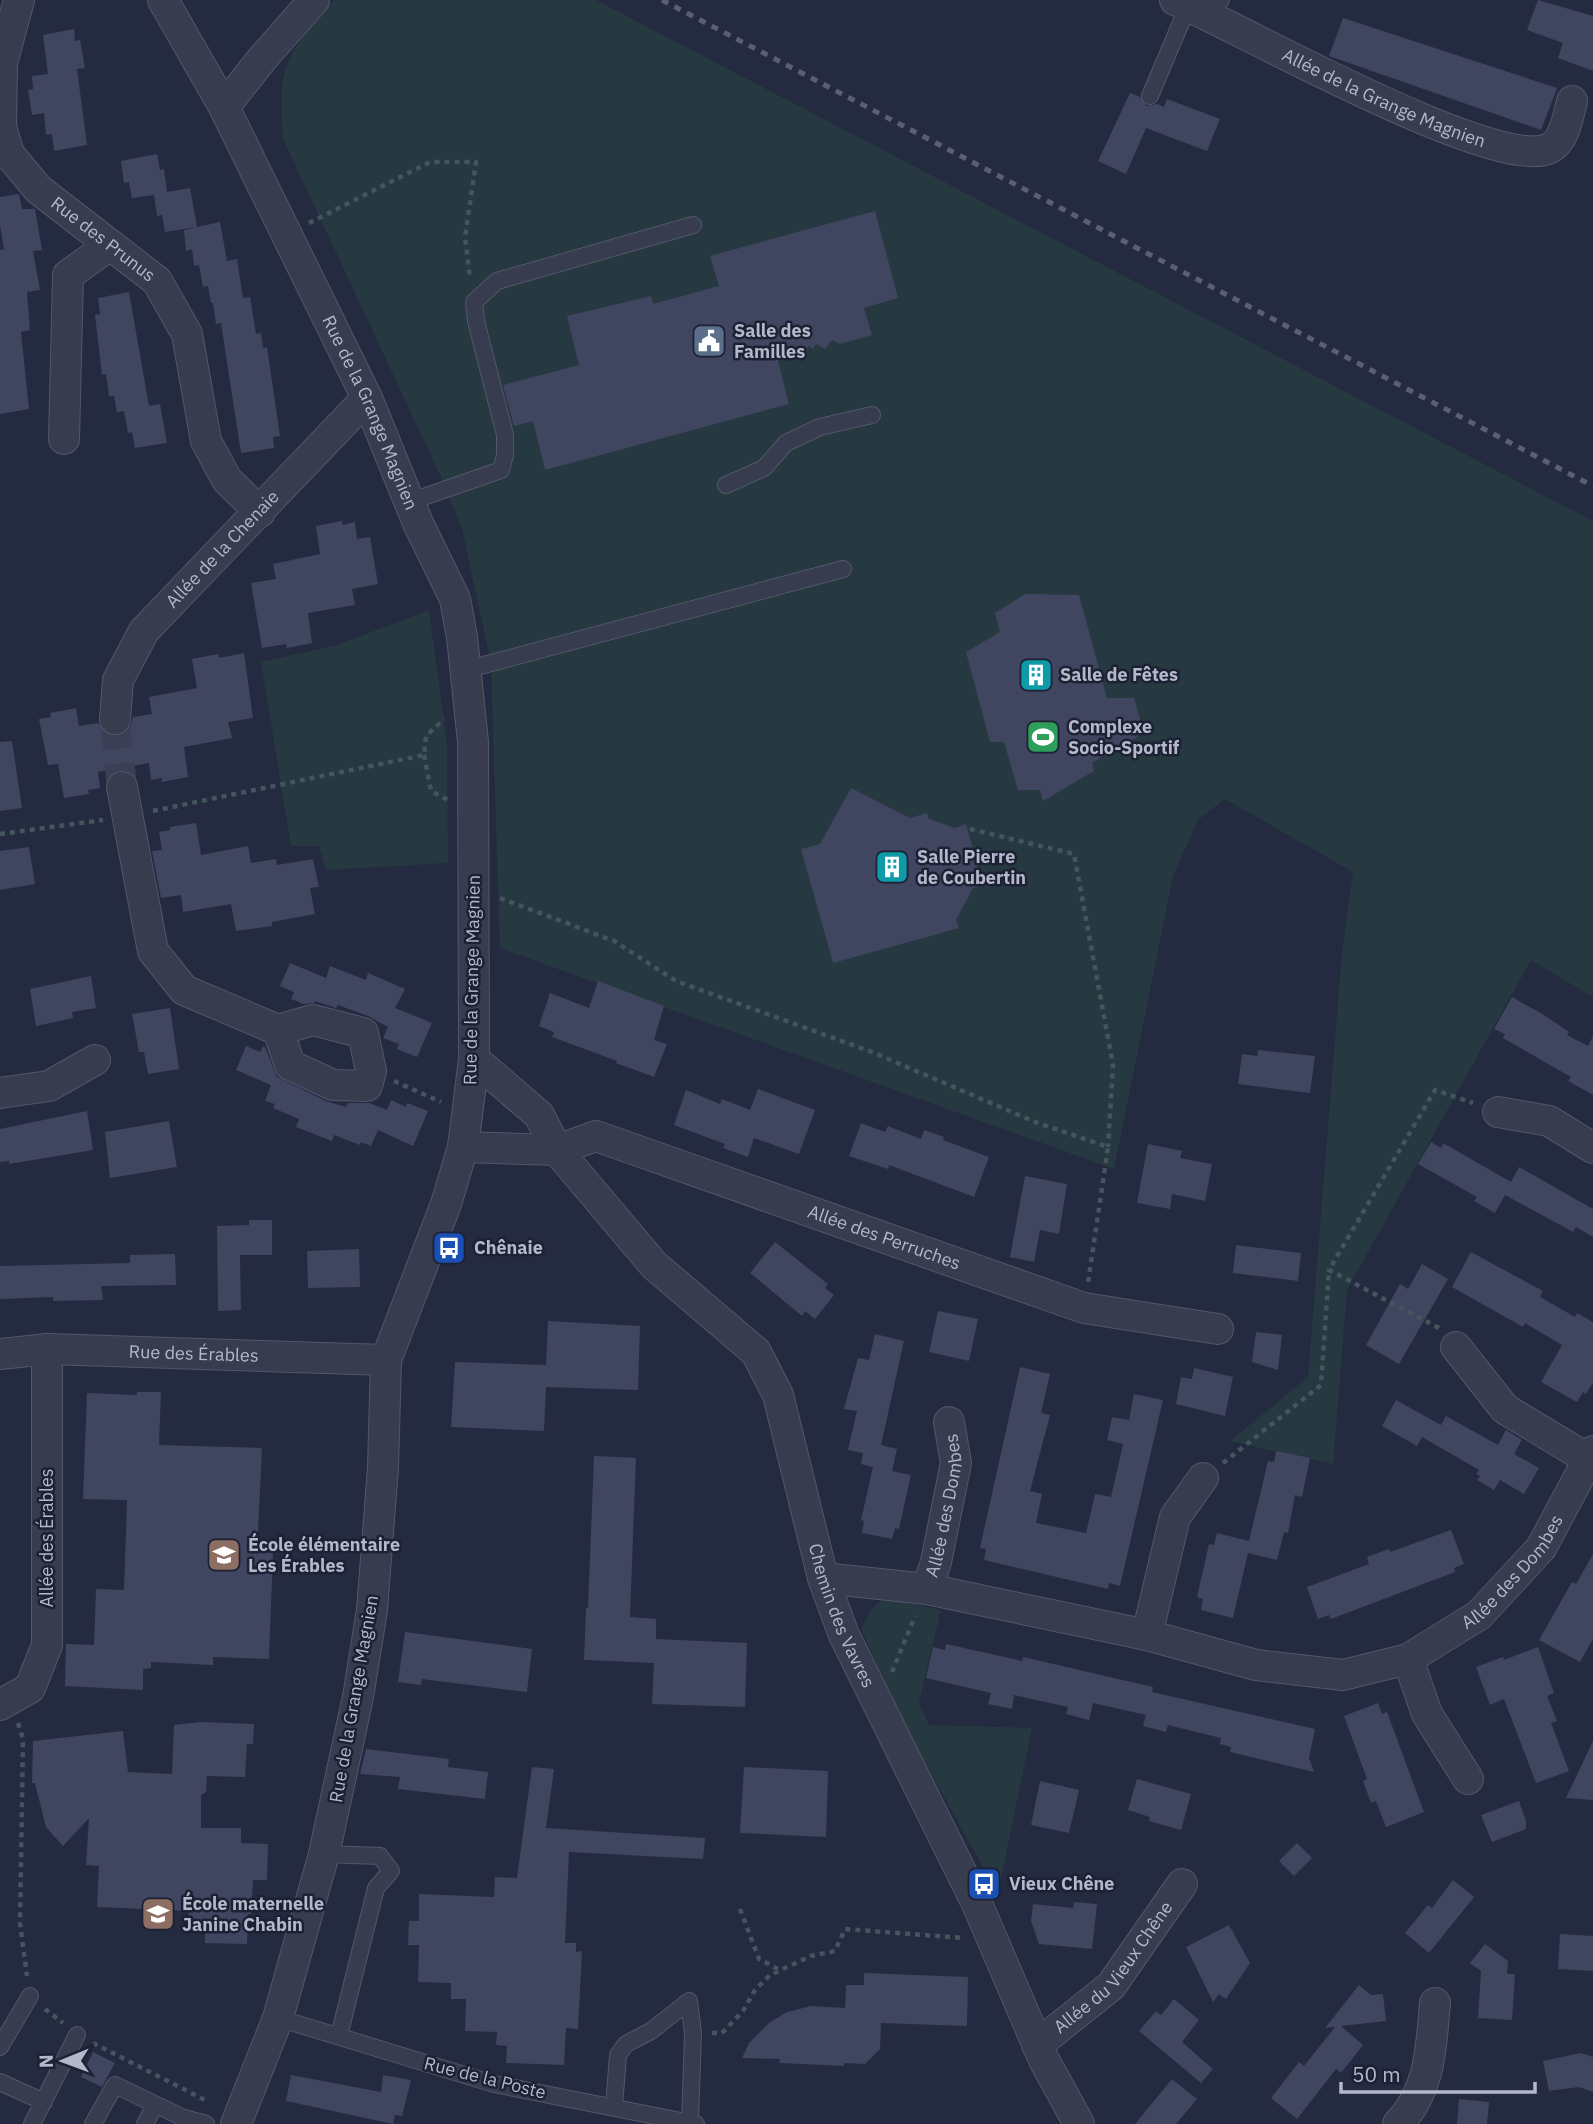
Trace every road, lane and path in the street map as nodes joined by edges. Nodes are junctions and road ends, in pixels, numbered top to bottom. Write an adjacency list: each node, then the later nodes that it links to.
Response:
1 (19, 0): 11 (street, Rue des Prunus)
2 (163, 0): 8 (street, Rue de la Grange Magnien)
3 (314, 0): 8 (street)
4 (1221, 0): 5 (lane)
5 (1182, 3): 6 (lane); 7 (street, Allée de la Grange Magnien)
6 (1150, 96)
7 (1573, 101)
8 (225, 107): 10 (street, Rue de la Grange Magnien)
9 (693, 225): 12 (lane)
10 (287, 236): 12 (path); 13 (street, Rue de la Grange Magnien)
11 (110, 245): 15 (street); 18 (street, Rue des Prunus)
12 (474, 302): 17 (lane)
13 (367, 398): 17 (street, Rue de la Grange Magnien); 18 (street, Allée de la Chenaie)
14 (872, 415): 16 (lane)
15 (64, 439)
16 (726, 485)
17 (409, 502): 20 (street, Rue de la Grange Magnien)
18 (260, 512): 21 (street, Allée de la Chenaie)
19 (843, 569): 20 (lane)
20 (467, 683): 22 (path); 24 (street, Rue de la Grange Magnien)
21 (115, 719)
22 (424, 755): 24 (path); 25 (path)
23 (122, 787): 25 (street)
24 (474, 814): 28 (street, Rue de la Grange Magnien)
25 (127, 817): 27 (path); 29 (street)
26 (970, 829): 37 (path)
27 (0, 834)
28 (474, 888): 30 (street, Rue de la Grange Magnien); 37 (path)
29 (278, 1030): 32 (street); 32 (street)
30 (474, 1059): 35 (street, Rue de la Grange Magnien); 39 (street, Chemin des Vavres)
31 (95, 1060): 33 (street)
32 (371, 1071): 35 (path)
33 (0, 1093)
34 (1498, 1112): 38 (street); 40 (path)
35 (468, 1114): 36 (street, Rue de la Grange Magnien)
36 (463, 1147): 39 (street); 46 (street, Rue de la Grange Magnien)
37 (1108, 1147): 41 (path)
38 (1593, 1148)
39 (557, 1150): 41 (street, Allée des Perruches); 50 (street, Chemin des Vavres)
40 (1329, 1270): 43 (path); 49 (path)
41 (1084, 1308): 42 (street, Allée des Perruches)
42 (1218, 1329)
43 (1456, 1347): 48 (street, Allée des Dombes)
44 (47, 1349): 45 (street, Rue des Érables); 46 (street, Rue des Érables); 54 (street, Allée des Érables)
45 (0, 1354)
46 (386, 1360): 57 (street, Rue de la Grange Magnien)
47 (949, 1422): 51 (street, Allée des Dombes)
48 (1590, 1455): 53 (street, Allée des Dombes)
49 (1203, 1478): 52 (street)
50 (823, 1578): 51 (street, Allée des Dombes); 55 (street, Chemin des Vavres)
51 (927, 1589): 52 (street, Allée des Dombes); 55 (path)
52 (1147, 1635): 53 (street, Allée des Dombes)
53 (1408, 1659): 56 (street)
54 (6, 1702): 62 (path)
55 (877, 1706): 60 (street, Chemin des Vavres)
56 (1468, 1779)
57 (324, 1854): 64 (street, Rue de la Grange Magnien); 67 (lane)
58 (1182, 1884): 68 (street, Allée du Vieux Chêne)
59 (740, 1909): 61 (path)
60 (993, 1940): 61 (path); 68 (street, Chemin des Vavres)
61 (781, 1970): 65 (path)
62 (30, 1996): 66 (path); 69 (lane)
63 (1434, 2003): 81 (street)
64 (278, 2018): 67 (lane, Rue de la Poste); 74 (street, Rue de la Grange Magnien)
65 (693, 2033): 73 (lane); 75 (lane)
66 (78, 2035): 71 (lane); 74 (path)
67 (339, 2036): 73 (lane, Rue de la Poste)
68 (1037, 2045): 80 (street, Chemin des Vavres)
69 (0, 2047)
70 (0, 2082): 71 (lane)
71 (44, 2102): 76 (lane)
72 (155, 2105): 77 (lane); 78 (lane); 79 (lane)
73 (614, 2107): 75 (lane, Rue de la Poste)
74 (238, 2120)
75 (693, 2123)
76 (32, 2124)
77 (93, 2124)
78 (145, 2124)
79 (206, 2124)
80 (1079, 2124)
81 (1398, 2124)

